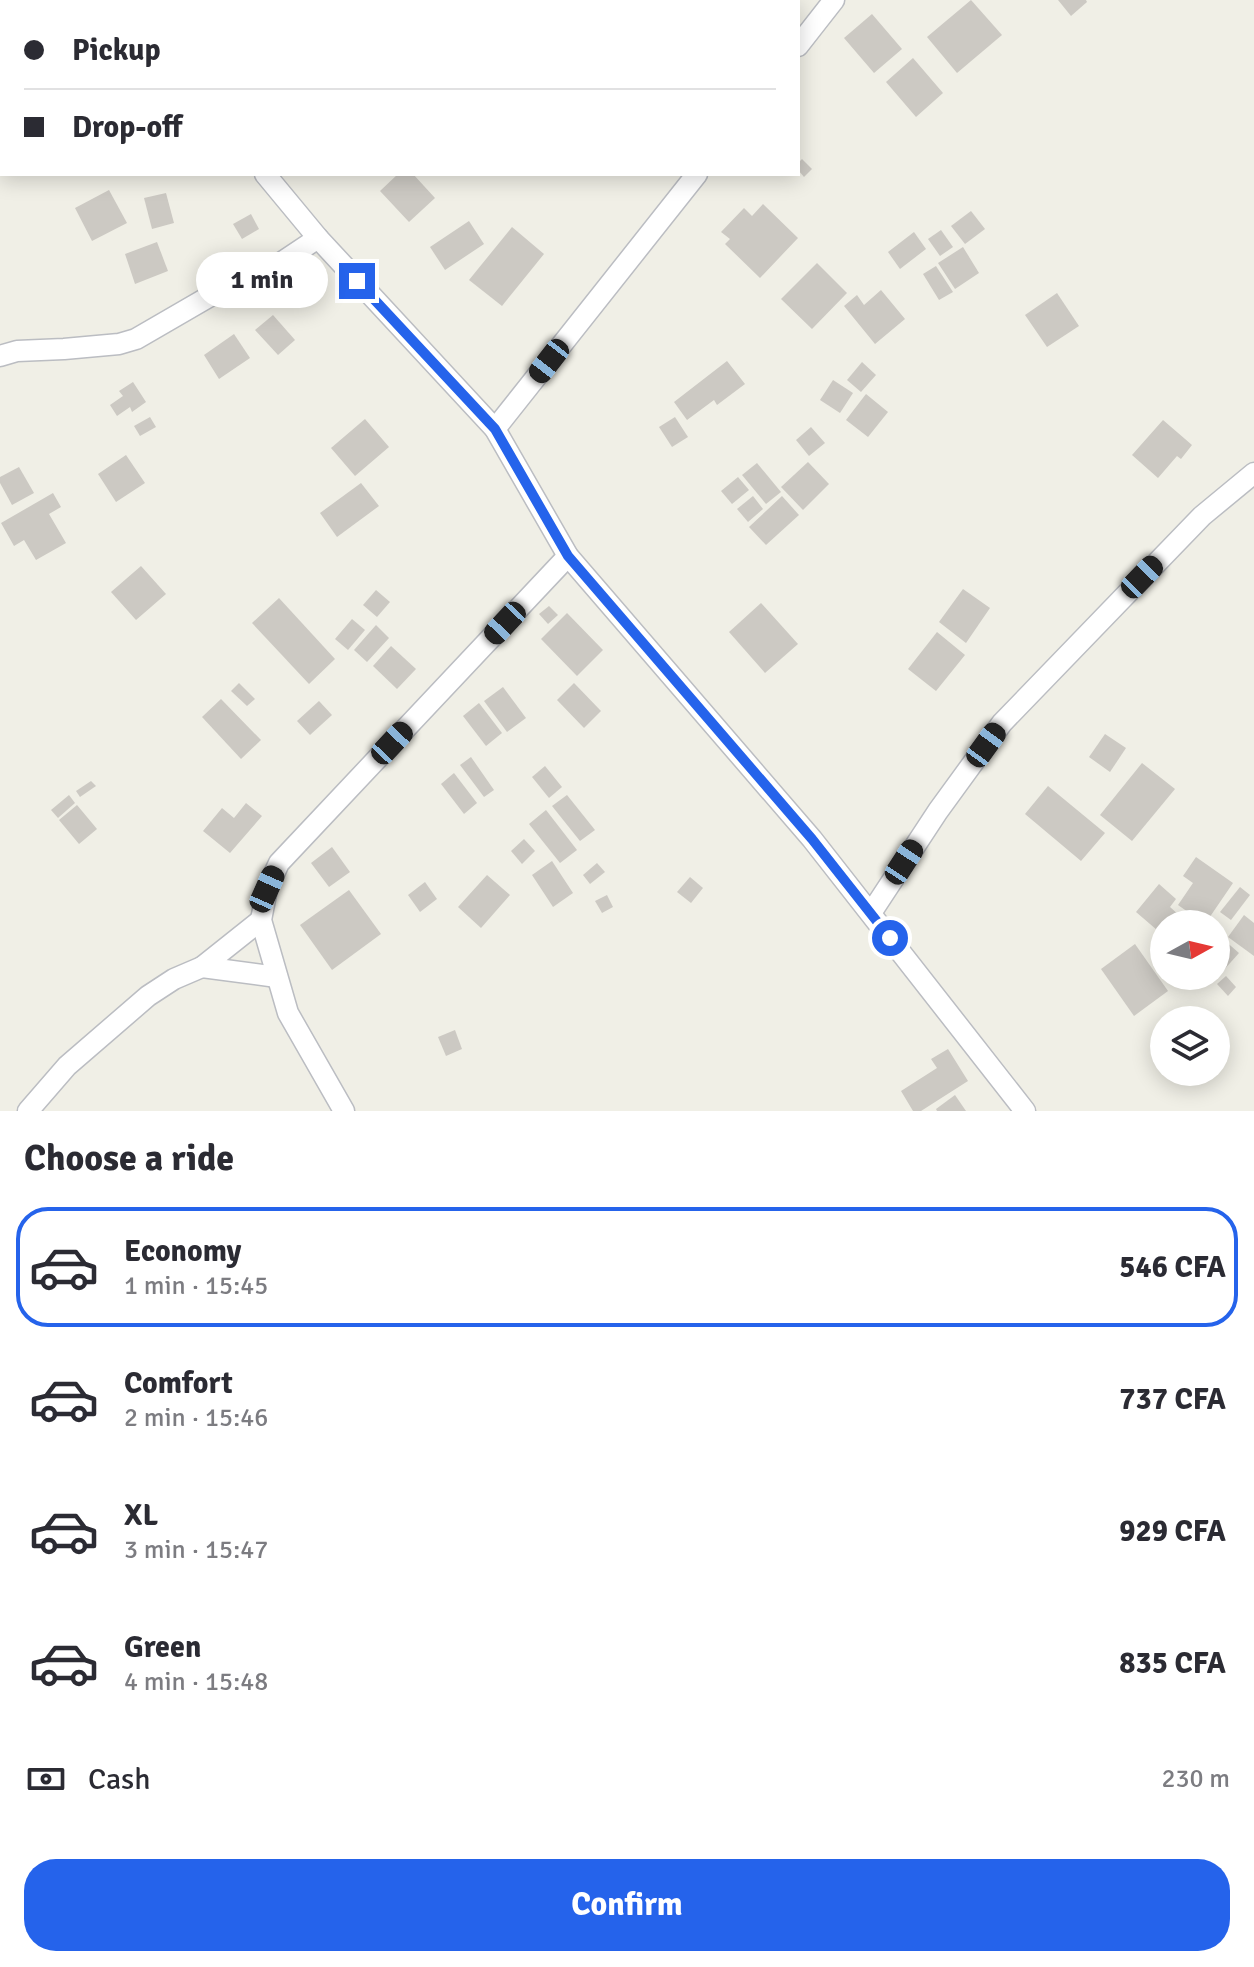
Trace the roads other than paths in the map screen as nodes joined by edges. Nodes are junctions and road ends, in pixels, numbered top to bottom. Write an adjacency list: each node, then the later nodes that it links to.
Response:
1 (834, 0): 2 (street)
2 (800, 43)
3 (267, 176): 5 (street)
4 (695, 176): 7 (street)
5 (318, 238): 6 (street); 7 (street)
6 (0, 356)
7 (495, 429): 9 (street)
8 (1254, 473): 10 (street)
9 (568, 556): 10 (street); 11 (street)
10 (871, 913): 16 (street)
11 (261, 920): 12 (street); 13 (street)
12 (202, 967): 13 (street); 14 (street)
13 (277, 977): 15 (street)
14 (28, 1111)
15 (344, 1111)
16 (1025, 1111)

